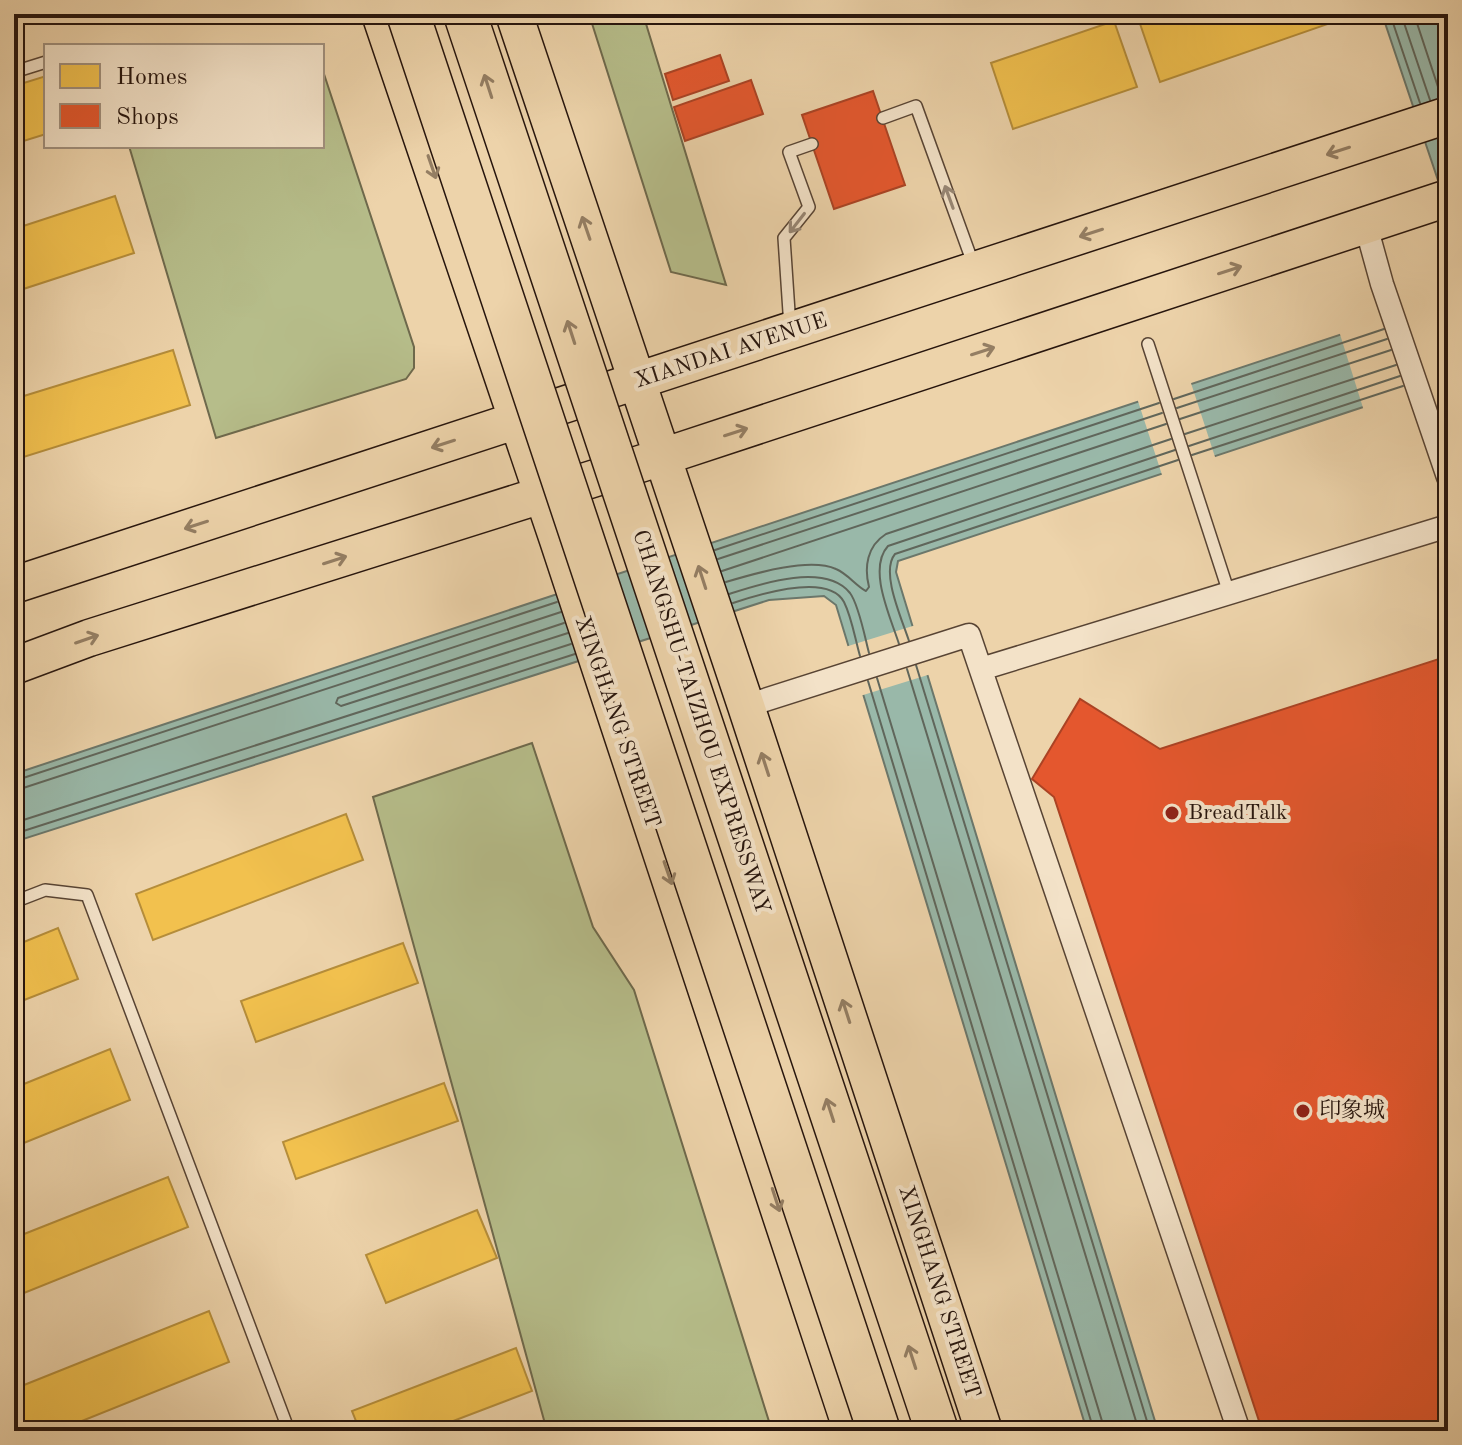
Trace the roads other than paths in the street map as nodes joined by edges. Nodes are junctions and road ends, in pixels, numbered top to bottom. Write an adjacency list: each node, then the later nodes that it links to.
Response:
1 (380, 14): 16 (main road, XINGHANG STREET, one-way to 16)
2 (408, 14): 29 (highway, bridge)
3 (465, 14): 30 (highway, CHANGSHU-TAIZHOU EXPRESSWAY, one-way to 3, bridge)
4 (514, 14): 15 (main road, XINGHANG STREET, one-way to 4)
5 (44, 63): 6 (lane)
6 (14, 72)
7 (1448, 115): 12 (main road, XIANDAI AVENUE, one-way to 12)
8 (883, 118): 12 (lane, one-way to 8)
9 (812, 144): 13 (lane, one-way to 13)
10 (1444, 200): 11 (main road)
11 (1366, 226): 17 (main road, one-way to 11); 18 (street)
12 (976, 271): 13 (main road, XIANDAI AVENUE)
13 (791, 331): 15 (main road, XIANDAI AVENUE)
14 (1148, 344): 22 (lane)
15 (637, 382): 16 (main road, XIANDAI AVENUE); 17 (main road, XINGHANG STREET)
16 (517, 420): 19 (main road, XINGHANG STREET); 21 (main road, XIANDAI AVENUE, one-way to 21)
17 (662, 457): 19 (main road); 25 (main road, XINGHANG STREET, one-way to 17)
18 (1448, 477)
19 (542, 495): 23 (main road, one-way to 19); 28 (main road, XINGHANG STREET, one-way to 28)
20 (1448, 526): 22 (street)
21 (14, 585)
22 (1229, 593): 24 (street)
23 (14, 666)
24 (981, 669): 25 (street); 32 (street)
25 (746, 706): 31 (main road, XINGHANG STREET, one-way to 25)
26 (14, 902): 27 (lane)
27 (289, 1431)
28 (852, 1431)
29 (879, 1431)
30 (937, 1431)
31 (984, 1431)
32 (1239, 1431)

